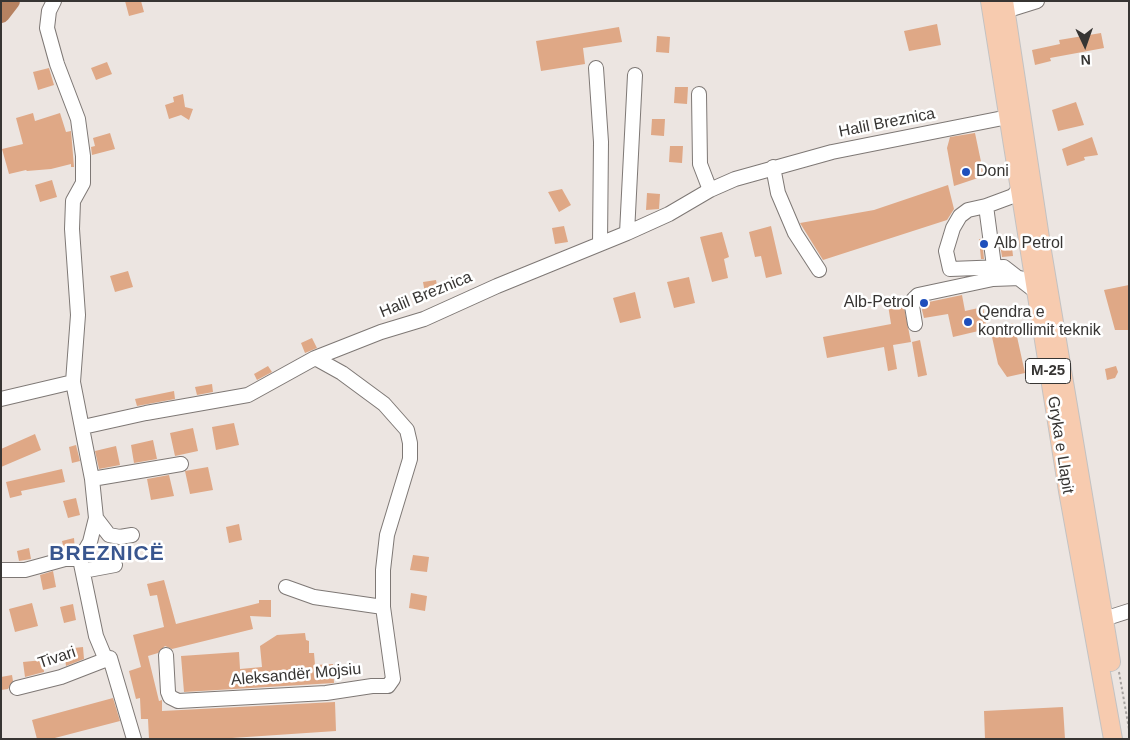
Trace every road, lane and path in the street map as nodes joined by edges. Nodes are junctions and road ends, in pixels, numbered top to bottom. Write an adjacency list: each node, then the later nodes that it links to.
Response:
1 (54, 1): 21 (street)
2 (990, 1): 8 (main road, Gryka e Llapit / M-25)
3 (1037, 1): 4 (street, Gryka e Llapit)
4 (1005, 6): 34 (main road, Gryka e Llapit / M-25)
5 (596, 68): 14 (street)
6 (635, 75): 13 (street)
7 (699, 94): 11 (street)
8 (1008, 117): 9 (street, Halil Breznica); 10 (main road, Gryka e Llapit / M-25)
9 (773, 167): 11 (street, Halil Breznica); 16 (street)
10 (1019, 189): 12 (street); 18 (main road, Gryka e Llapit / M-25)
11 (710, 190): 13 (street, Halil Breznica)
12 (986, 206): 15 (street); 15 (street)
13 (627, 233): 14 (street, Halil Breznica)
14 (600, 243): 20 (street, Halil Breznica)
15 (994, 266): 17 (street)
16 (819, 270)
17 (1020, 278): 18 (street); 19 (street)
18 (1035, 291): 39 (main road, Gryka e Llapit / M-25)
19 (914, 324)
20 (315, 358): 23 (street, Halil Breznica); 32 (street, Aleksandër Mojsiu)
21 (73, 382): 22 (street); 23 (street)
22 (1, 399)
23 (83, 428): 25 (street)
24 (181, 464): 25 (street)
25 (92, 479): 26 (street)
26 (96, 518): 27 (street); 28 (street)
27 (132, 535)
28 (81, 565): 29 (street); 30 (street); 36 (street)
29 (115, 565)
30 (1, 570)
31 (286, 587): 32 (street)
32 (383, 607): 35 (street, Aleksandër Mojsiu)
33 (1129, 611): 34 (street)
34 (1104, 619): 40 (main road, Gryka e Llapit / M-25)
35 (166, 655)
36 (106, 660): 37 (street, Tivari); 38 (street)
37 (18, 688)
38 (134, 739)
39 (1113, 739)
40 (1125, 739)

